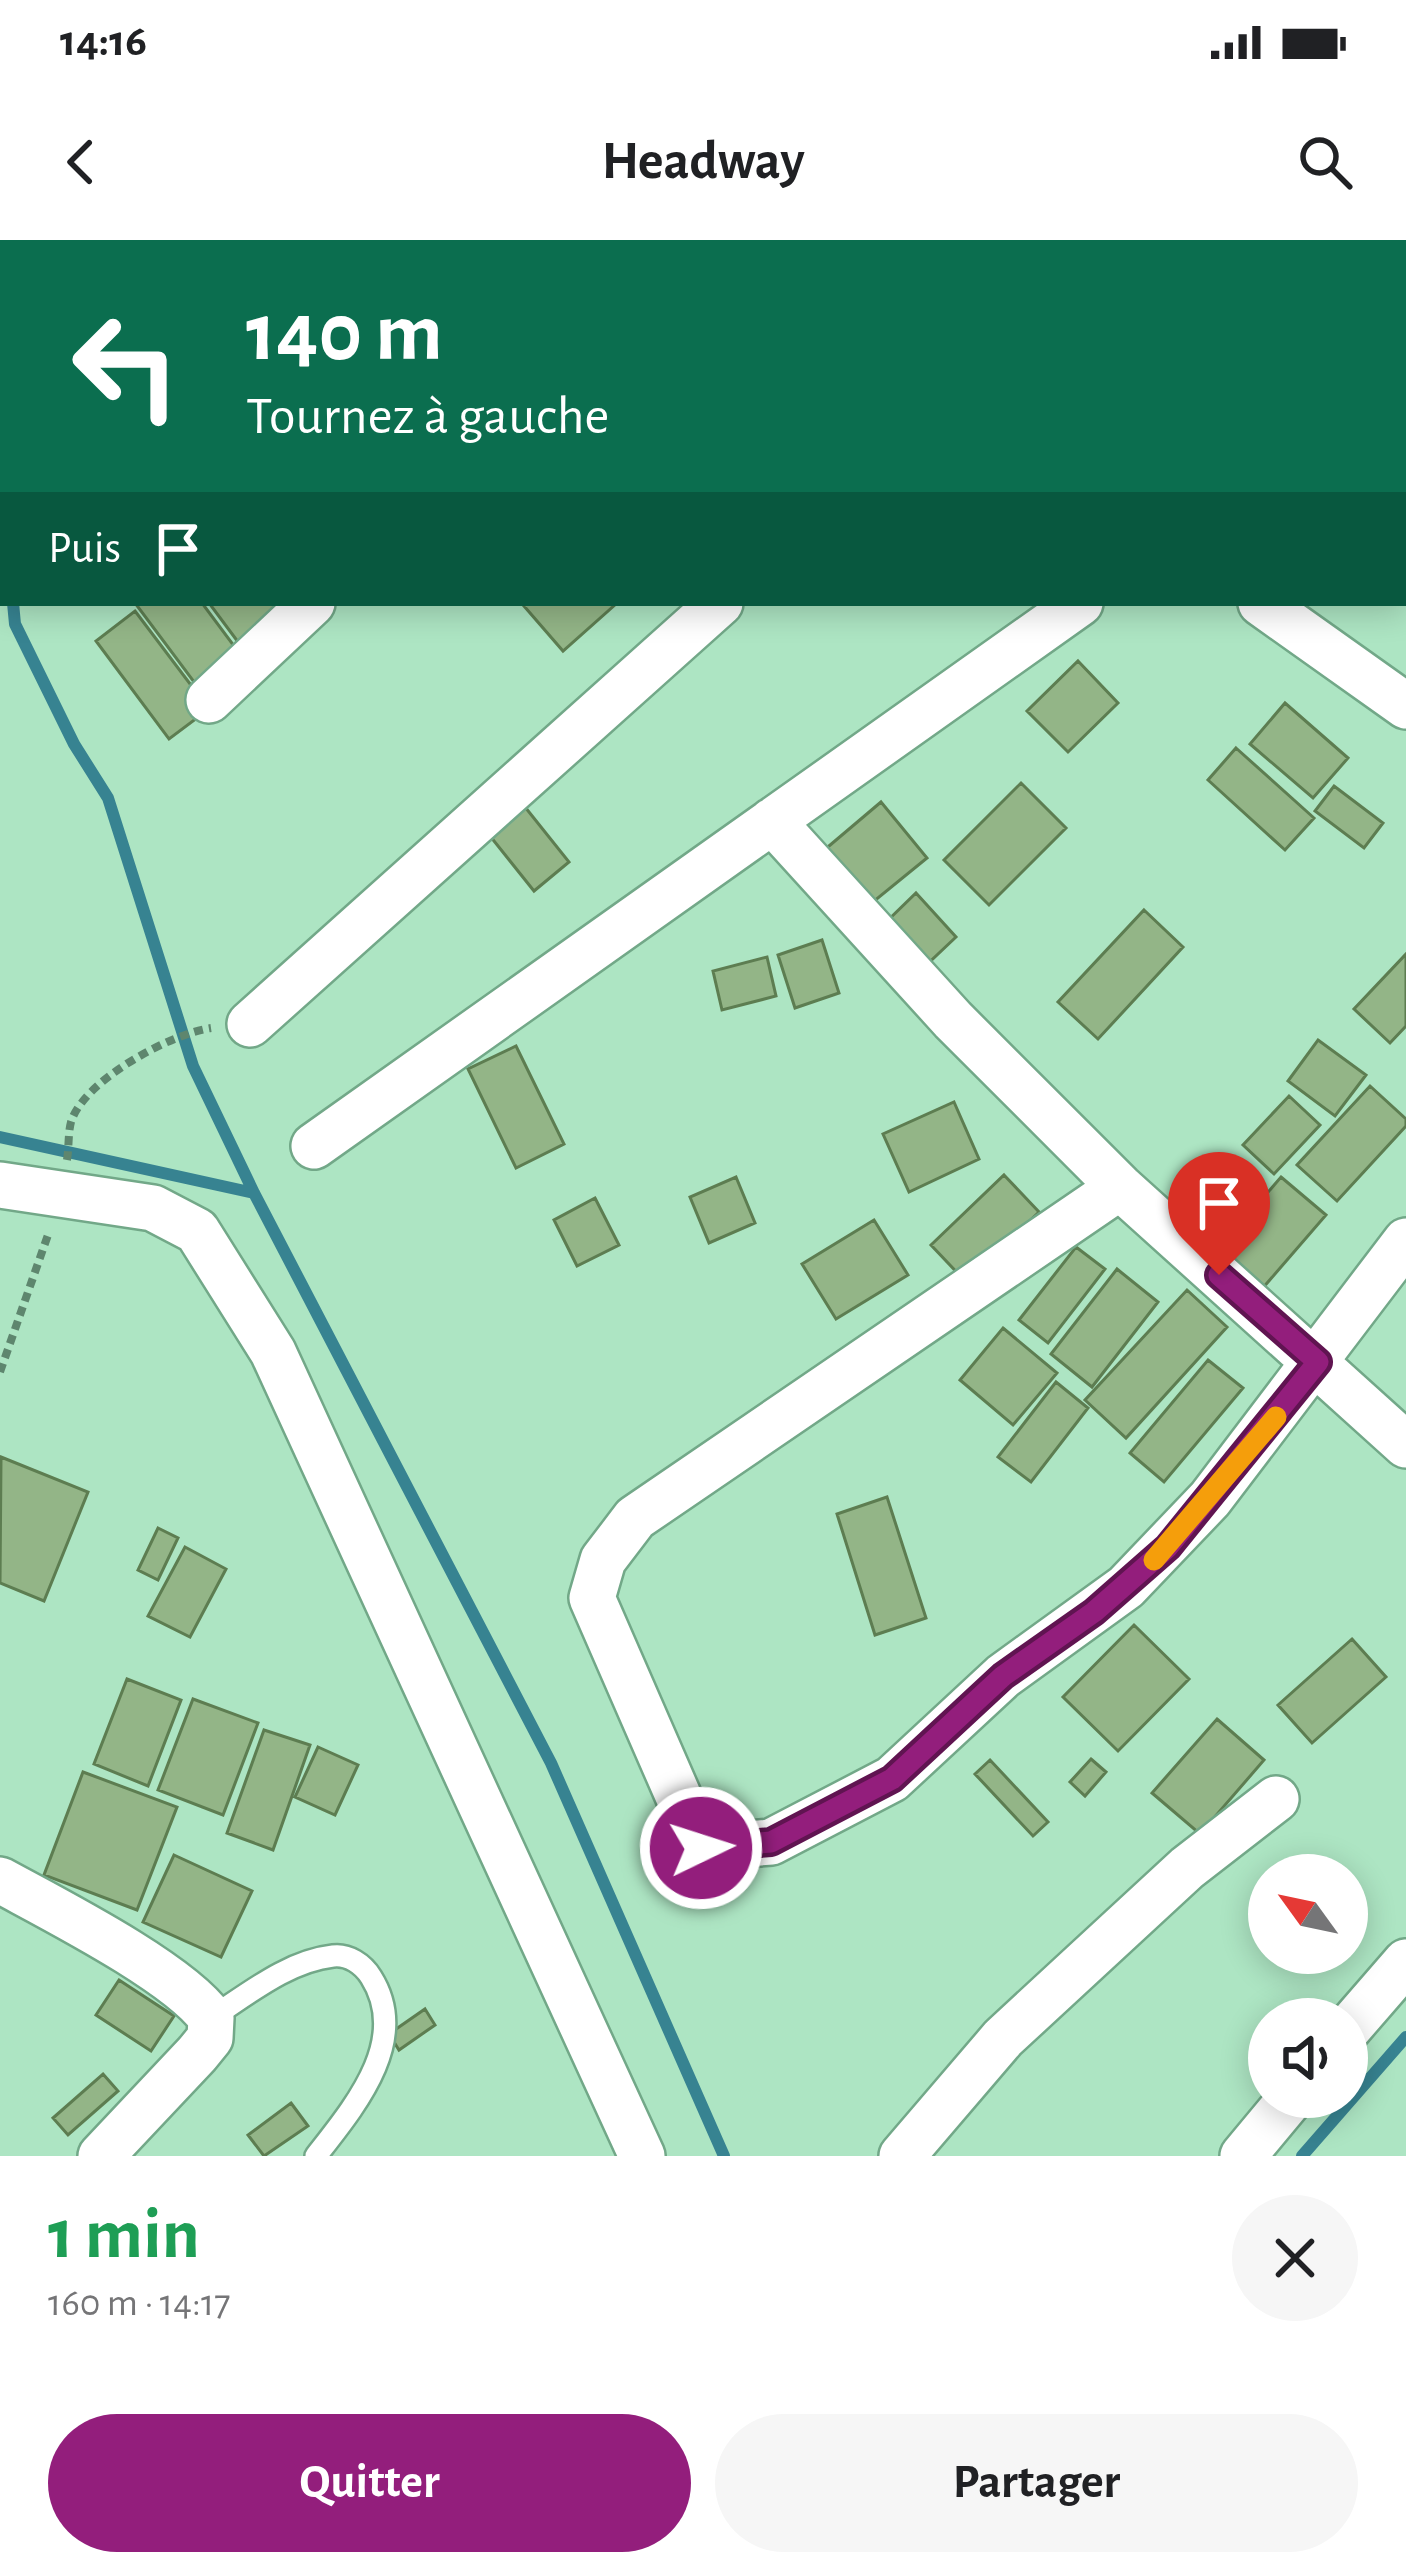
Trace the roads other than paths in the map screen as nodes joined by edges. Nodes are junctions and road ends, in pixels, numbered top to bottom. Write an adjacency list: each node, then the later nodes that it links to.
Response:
1 (309, 606): 5 (street)
2 (717, 606): 8 (street)
3 (1076, 606): 7 (street)
4 (1265, 606): 6 (street)
5 (208, 700)
6 (1406, 706)
7 (772, 821): 9 (street); 11 (street)
8 (250, 1024)
9 (314, 1146)
10 (0, 1185): 23 (street)
11 (1120, 1187): 13 (street); 13 (street)
12 (1406, 1241): 13 (street)
13 (1318, 1362): 14 (street)
14 (1406, 1445)
15 (1276, 1799): 24 (street)
16 (0, 1880): 19 (street)
17 (1406, 1962): 18 (street)
18 (1368, 2006)
19 (211, 2018): 21 (street); 22 (lane)
20 (1275, 2118): 25 (street)
21 (101, 2156)
22 (316, 2156)
23 (642, 2156)
24 (902, 2156)
25 (1243, 2156)

